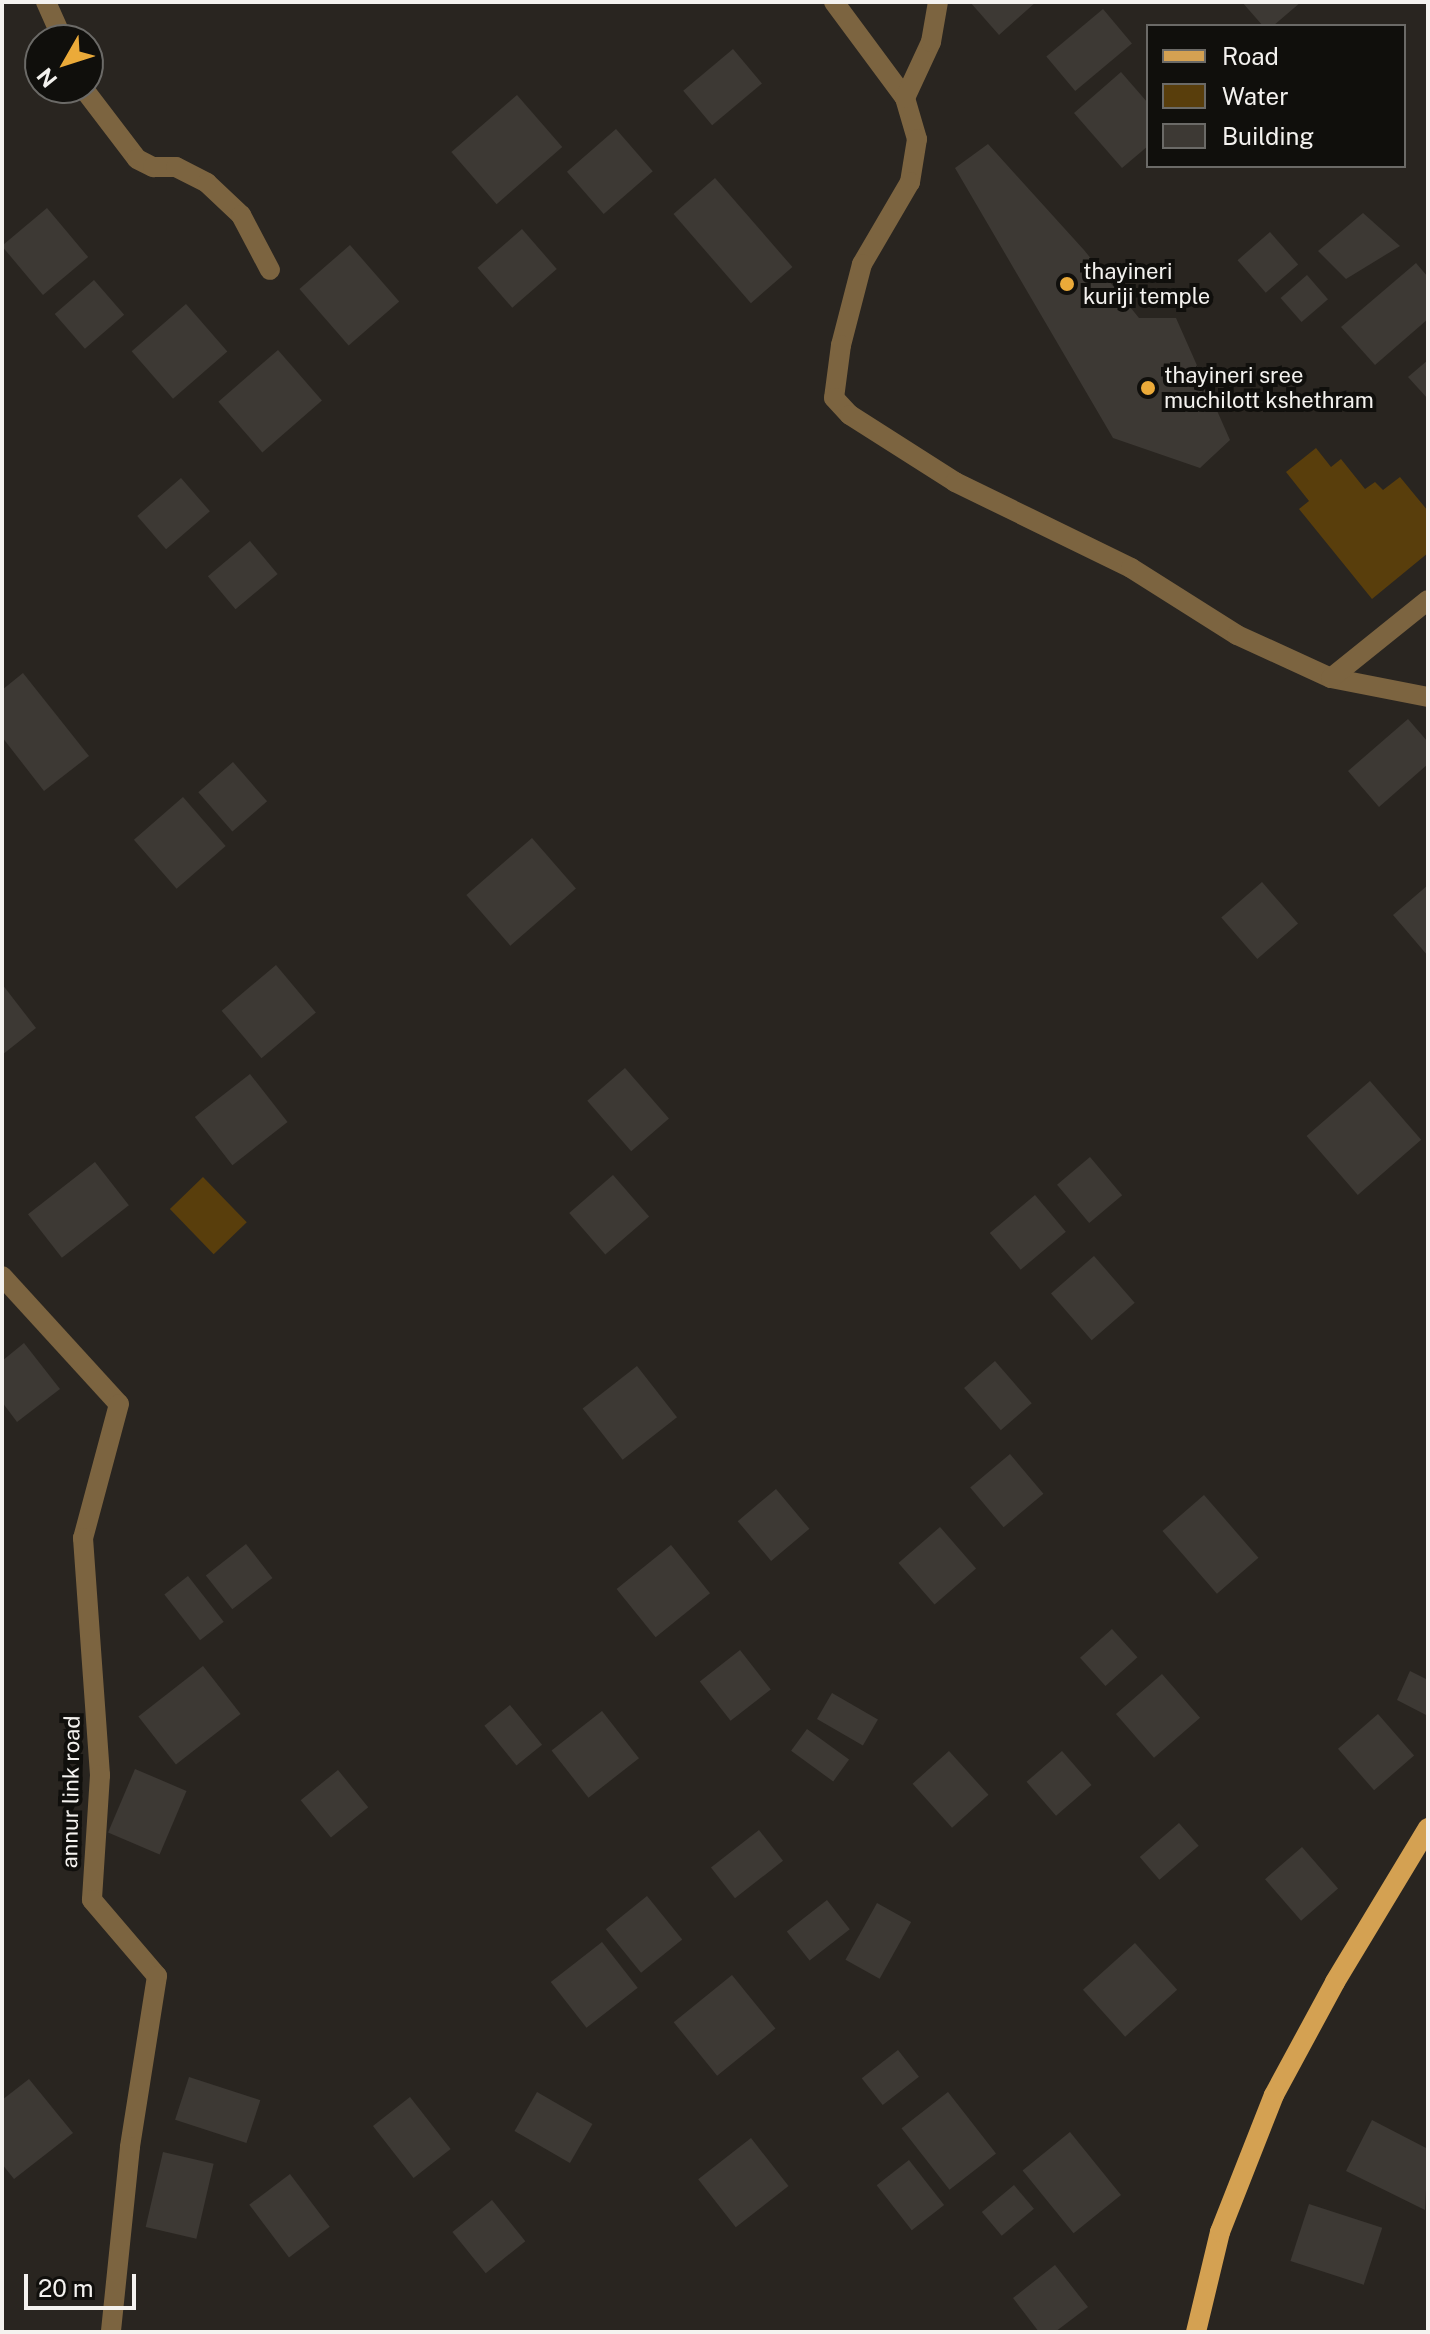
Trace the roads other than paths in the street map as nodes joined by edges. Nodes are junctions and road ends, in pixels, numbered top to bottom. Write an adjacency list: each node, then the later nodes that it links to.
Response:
1 (46, 2): 4 (street)
2 (834, 2): 5 (street)
3 (938, 2): 5 (street)
4 (56, 24)
5 (905, 98): 9 (street)
6 (95, 104): 7 (street)
7 (270, 270)
8 (1428, 600): 9 (street)
9 (1331, 678): 10 (street)
10 (1428, 697)
11 (2, 1276): 13 (street, annur link road)
12 (1428, 1828): 14 (main road)
13 (111, 2332)
14 (1196, 2332)

